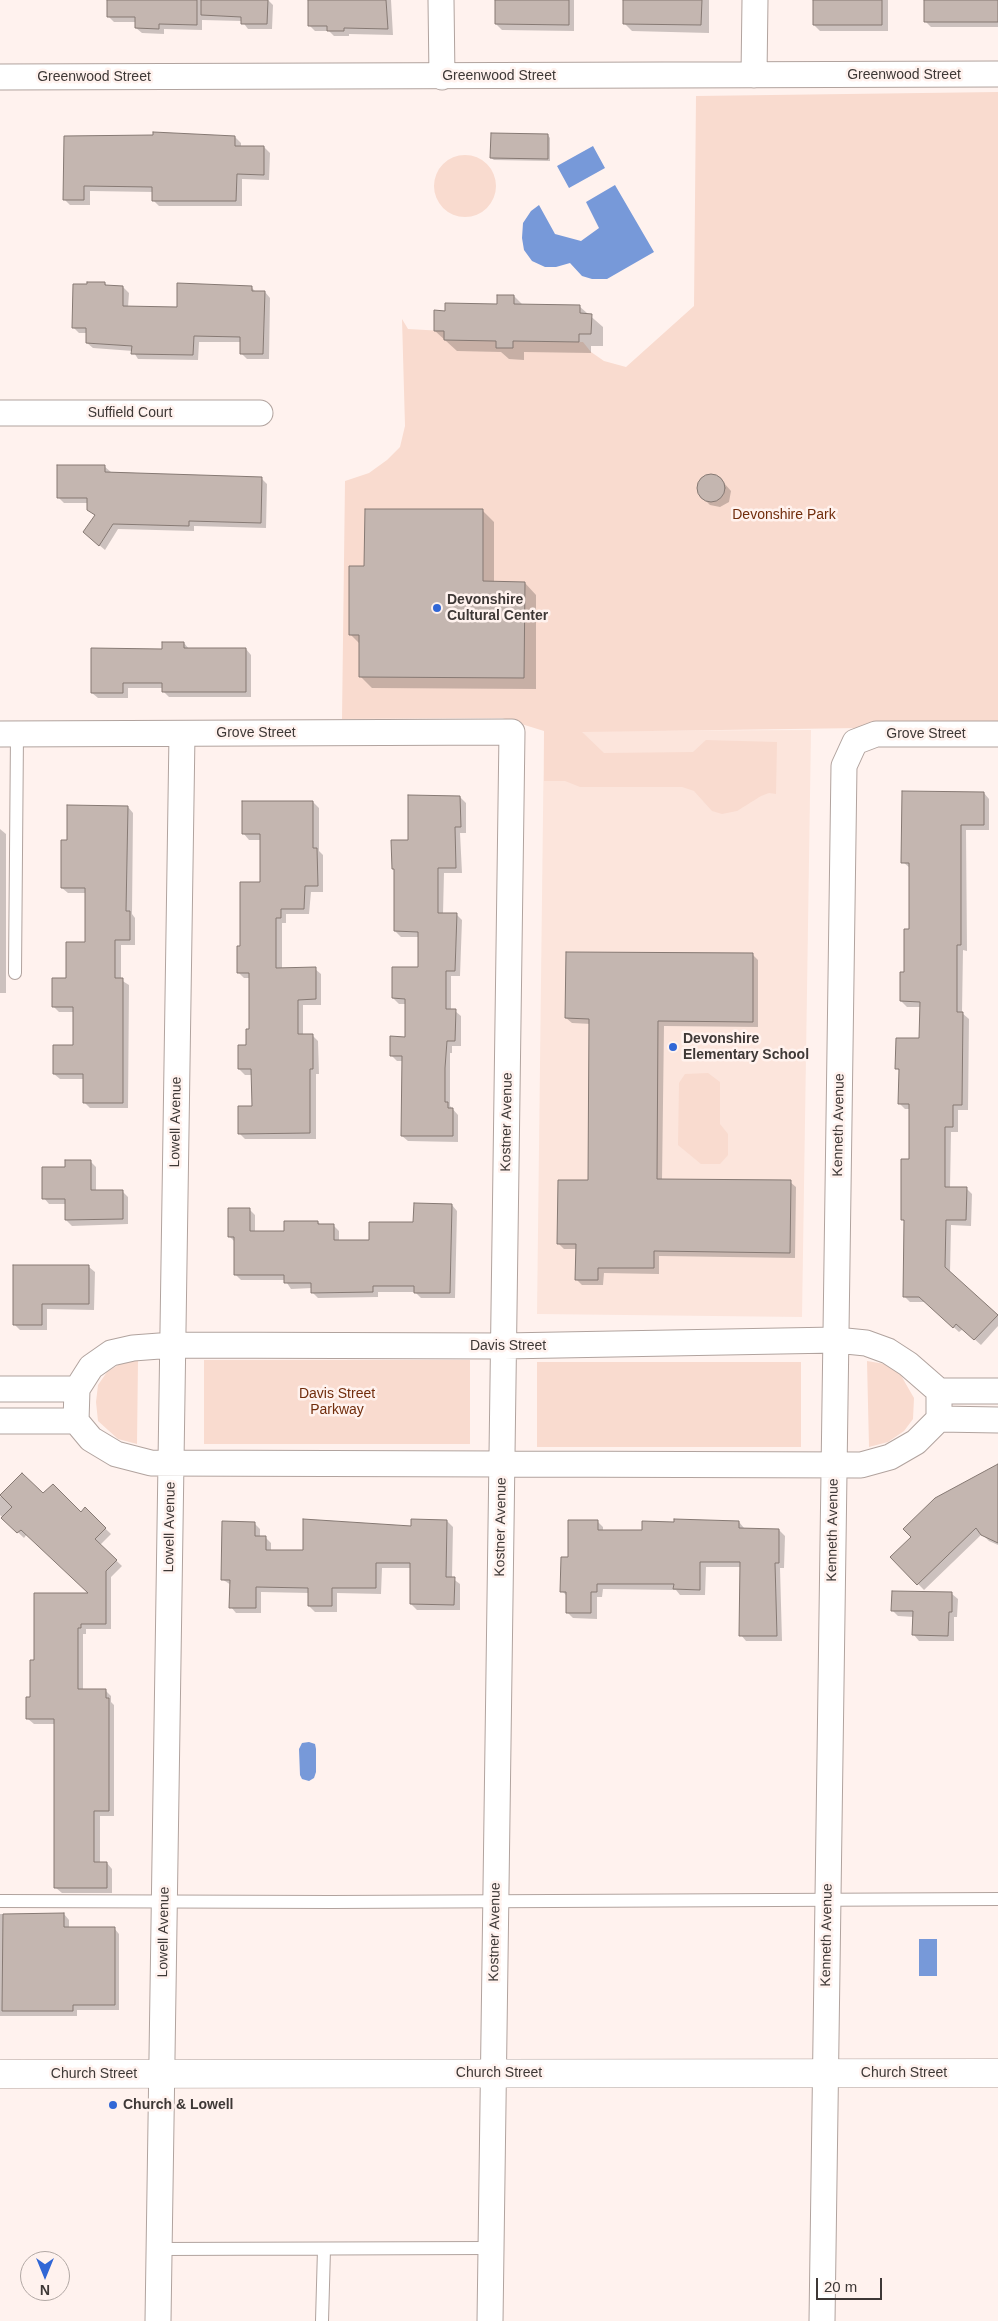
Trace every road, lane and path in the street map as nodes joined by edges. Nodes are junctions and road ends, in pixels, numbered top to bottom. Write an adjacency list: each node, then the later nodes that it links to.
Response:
1 (441, 0): 6 (street)
2 (754, 0): 4 (street)
3 (998, 74): 4 (street, Greenwood Street)
4 (754, 75): 6 (street, Greenwood Street)
5 (0, 77): 6 (street, Greenwood Street)
6 (442, 77)
7 (0, 413): 8 (street, Suffield Court)
8 (260, 413)
9 (512, 732): 11 (street, Grove Street); 17 (street, Kostner Avenue)
10 (9, 734): 11 (street, Grove Street); 14 (lane)
11 (182, 734): 16 (street, Lowell Avenue)
12 (998, 734): 13 (street, Grove Street)
13 (855, 742): 15 (street, Kenneth Avenue)
14 (15, 972)
15 (836, 1340): 17 (street, Davis Street); 20 (street, Davis Street); 28 (street, Kenneth Avenue)
16 (173, 1344): 17 (street, Davis Street); 19 (street, Davis Street); 26 (street, Lowell Avenue)
17 (504, 1346): 27 (street, Kostner Avenue)
18 (0, 1389): 19 (street)
19 (77, 1389): 25 (street)
20 (940, 1391): 21 (street); 22 (street)
21 (998, 1391)
22 (940, 1419): 23 (street); 28 (street)
23 (998, 1420)
24 (0, 1421): 25 (street)
25 (76, 1422): 26 (street)
26 (172, 1464): 27 (street); 33 (street, Lowell Avenue)
27 (502, 1464): 28 (street); 31 (street, Kostner Avenue)
28 (834, 1464): 29 (street, Kenneth Avenue)
29 (828, 1899): 30 (lane); 31 (lane); 35 (street, Kenneth Avenue)
30 (998, 1899)
31 (496, 1900): 33 (lane); 34 (street, Kostner Avenue)
32 (0, 1901): 33 (lane)
33 (164, 1901): 38 (street, Lowell Avenue)
34 (493, 2073): 35 (street, Church Street); 38 (street, Church Street); 39 (street, Kostner Avenue)
35 (826, 2073): 36 (street, Church Street); 45 (street, Kenneth Avenue)
36 (998, 2073)
37 (0, 2074): 38 (street, Church Street)
38 (162, 2074): 40 (street, Lowell Avenue)
39 (491, 2248): 41 (lane); 44 (street, Kostner Avenue)
40 (159, 2249): 41 (lane); 42 (street, Lowell Avenue)
41 (324, 2249): 43 (lane)
42 (158, 2321)
43 (322, 2321)
44 (490, 2321)
45 (822, 2321)

